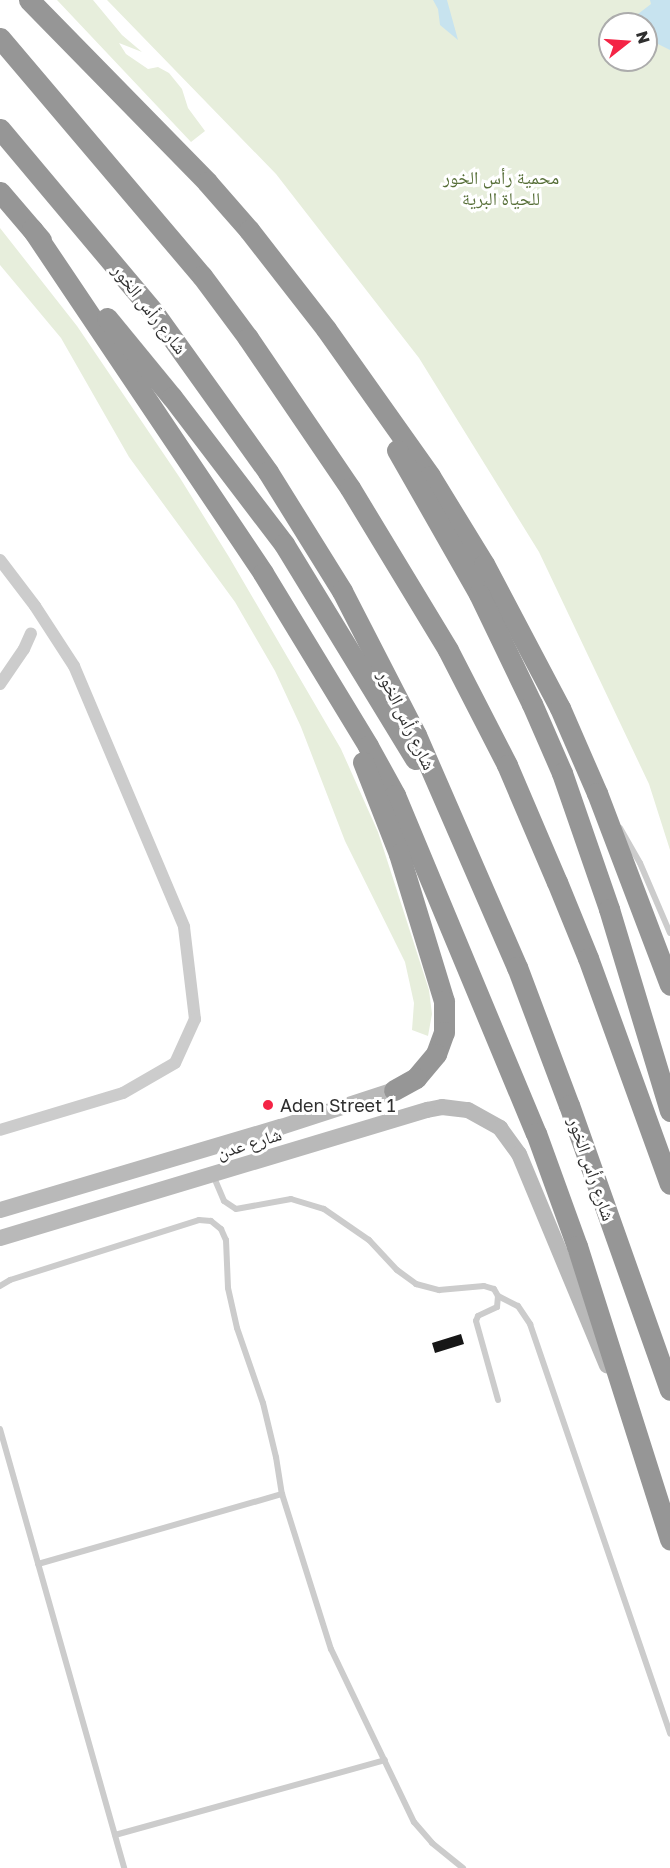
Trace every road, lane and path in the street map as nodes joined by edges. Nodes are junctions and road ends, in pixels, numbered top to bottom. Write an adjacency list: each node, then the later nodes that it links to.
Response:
1 (29, 0): 6 (highway)
2 (0, 38): 19 (highway)
3 (0, 129): 12 (highway, شارع رأس الخور)
4 (0, 192): 5 (highway)
5 (32, 229): 10 (highway); 12 (highway)
6 (364, 385): 11 (highway); 16 (highway)
7 (2, 566): 17 (street)
8 (31, 633): 9 (street)
9 (0, 684)
10 (331, 687): 15 (highway); 25 (highway)
11 (597, 792): 13 (lane); 14 (highway)
12 (445, 797): 24 (highway, شارع رأس الخور)
13 (670, 933)
14 (670, 985)
15 (394, 1090): 20 (street, شارع عدن)
16 (670, 1111)
17 (0, 1130)
18 (213, 1174): 21 (street, شارع عدن); 23 (lane); 25 (street, شارع عدن)
19 (670, 1184)
20 (0, 1210)
21 (0, 1238)
22 (0, 1286): 28 (lane)
23 (498, 1296): 26 (lane); 31 (lane)
24 (670, 1389)
25 (624, 1395): 29 (highway)
26 (498, 1400)
27 (1, 1433): 30 (lane)
28 (282, 1494): 30 (lane); 32 (lane)
29 (670, 1540)
30 (38, 1564): 33 (lane)
31 (670, 1734)
32 (386, 1760): 33 (lane); 35 (lane)
33 (115, 1835): 34 (lane)
34 (124, 1868)
35 (463, 1868)

